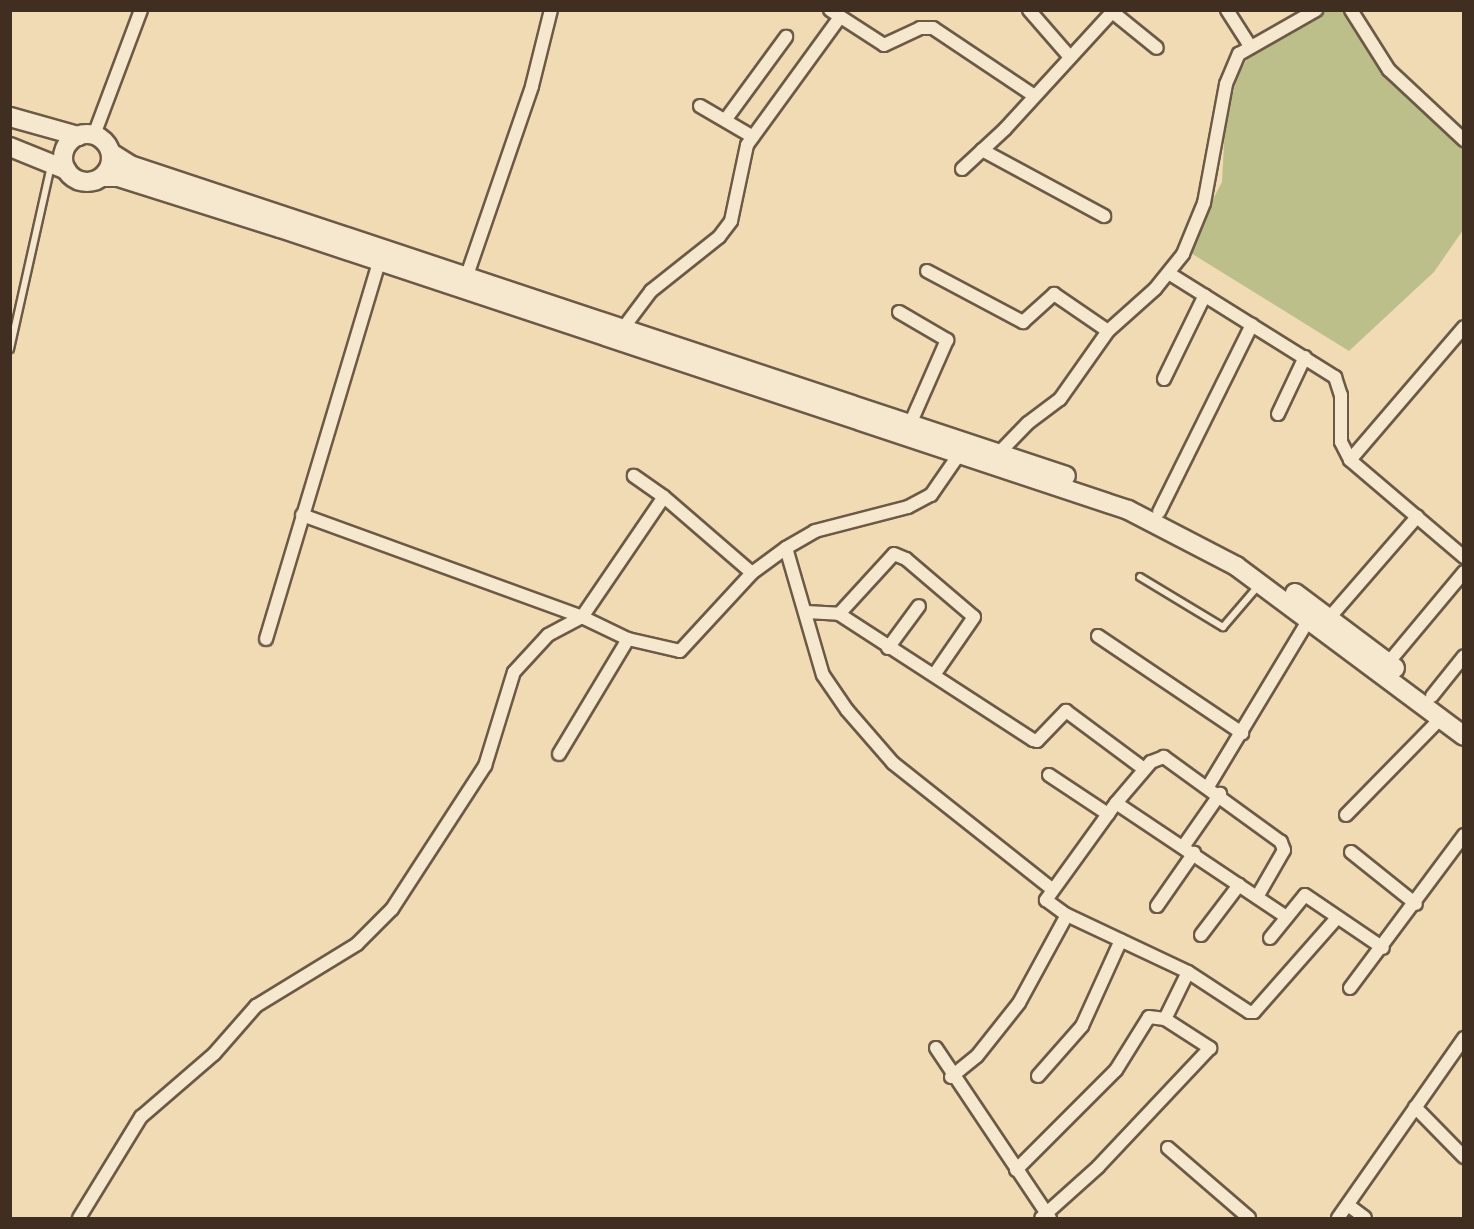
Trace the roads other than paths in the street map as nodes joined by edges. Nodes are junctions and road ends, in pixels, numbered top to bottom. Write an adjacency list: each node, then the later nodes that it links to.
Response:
1 (141, 10): 17 (street)
2 (552, 10): 31 (street)
3 (1029, 10): 12 (street)
4 (1227, 10): 10 (street)
5 (1316, 10): 10 (street)
6 (1351, 10): 19 (street)
7 (1112, 11): 11 (street); 12 (street)
8 (835, 14): 13 (street); 18 (street)
9 (786, 37): 16 (street)
10 (1250, 46): 30 (street)
11 (1157, 48)
12 (1069, 56): 13 (street)
13 (1033, 95): 21 (street)
14 (700, 106): 16 (street)
15 (10, 117): 17 (main road)
16 (726, 119): 18 (street)
17 (86, 135): 22 (main road); 23 (main road)
18 (753, 137): 37 (street)
19 (1464, 140)
20 (10, 147): 23 (main road)
21 (982, 150): 24 (street); 26 (street)
22 (111, 153): 25 (main road); 27 (main road)
23 (59, 166): 25 (main road); 38 (lane)
24 (962, 169)
25 (102, 177): 27 (main road)
26 (1104, 216)
27 (282, 222): 28 (main road); 31 (main road)
28 (379, 262): 31 (main road); 49 (street)
29 (927, 271): 36 (street)
30 (1170, 274): 32 (street); 36 (street)
31 (465, 282): 37 (main road)
32 (1205, 295): 34 (street); 40 (street)
33 (899, 312): 42 (street)
34 (1252, 325): 39 (street); 48 (street)
35 (1464, 327): 45 (street)
36 (1108, 331): 44 (street)
37 (619, 332): 42 (main road); 43 (main road)
38 (10, 349)
39 (1305, 357): 41 (street); 45 (street)
40 (1164, 379)
41 (1278, 414)
42 (911, 422): 43 (main road)
43 (963, 447): 44 (main road); 51 (street)
44 (995, 457): 48 (main road); 56 (main road)
45 (1350, 460): 50 (street)
46 (634, 476): 47 (street)
47 (664, 497): 54 (street); 61 (street)
48 (1159, 512): 60 (main road)
49 (302, 515): 61 (street); 63 (street)
50 (1417, 517): 52 (street); 60 (street)
51 (786, 548): 54 (street); 58 (street)
52 (1464, 557)
53 (1464, 572): 67 (street)
54 (752, 573): 64 (street)
55 (1140, 577): 56 (lane)
56 (1260, 583): 60 (main road)
57 (919, 606): 65 (street)
58 (806, 612): 59 (street); 86 (street)
59 (839, 614): 65 (street); 68 (street)
60 (1318, 614): 67 (main road); 70 (main road); 72 (street)
61 (582, 617): 64 (street); 110 (street)
62 (1098, 636): 72 (street)
63 (266, 639)
64 (628, 639): 74 (street)
65 (888, 648): 68 (street)
66 (1464, 656): 69 (street)
67 (1388, 663): 69 (main road)
68 (934, 675): 75 (street)
69 (1432, 696): 71 (main road)
70 (1441, 718): 73 (main road); 81 (street)
71 (1464, 720)
72 (1242, 733): 77 (street)
73 (1464, 736)
74 (559, 754)
75 (1144, 769): 77 (street); 79 (street)
76 (1049, 775): 80 (street)
77 (1209, 785): 78 (street)
78 (1220, 794): 83 (street); 87 (street)
79 (1116, 803): 80 (street); 83 (street)
80 (1108, 814): 86 (street)
81 (1346, 815)
82 (1464, 836): 88 (street)
83 (1189, 850): 85 (street); 89 (street)
84 (1351, 852): 88 (street)
85 (1239, 885): 87 (street); 93 (street)
86 (1052, 889): 90 (street)
87 (1257, 897): 91 (street)
88 (1416, 904): 96 (street)
89 (1157, 906)
90 (1067, 915): 95 (street); 103 (street)
91 (1286, 918): 92 (street); 94 (street)
92 (1337, 918): 96 (street); 97 (street)
93 (1202, 935)
94 (1270, 938)
95 (1121, 940): 97 (street); 102 (street)
96 (1383, 948): 98 (street)
97 (1188, 972): 99 (street)
98 (1350, 988)
99 (1165, 1018): 107 (street); 109 (street)
100 (1464, 1038): 104 (street)
101 (936, 1048): 103 (street)
102 (1038, 1076)
103 (951, 1077): 107 (street)
104 (1415, 1107): 106 (street); 108 (street)
105 (1168, 1148): 111 (street)
106 (1464, 1157)
107 (1016, 1170): 109 (street)
108 (1348, 1206): 112 (street); 113 (street)
109 (1046, 1216)
110 (79, 1218)
111 (1249, 1218)
112 (1338, 1218)
113 (1365, 1218)

